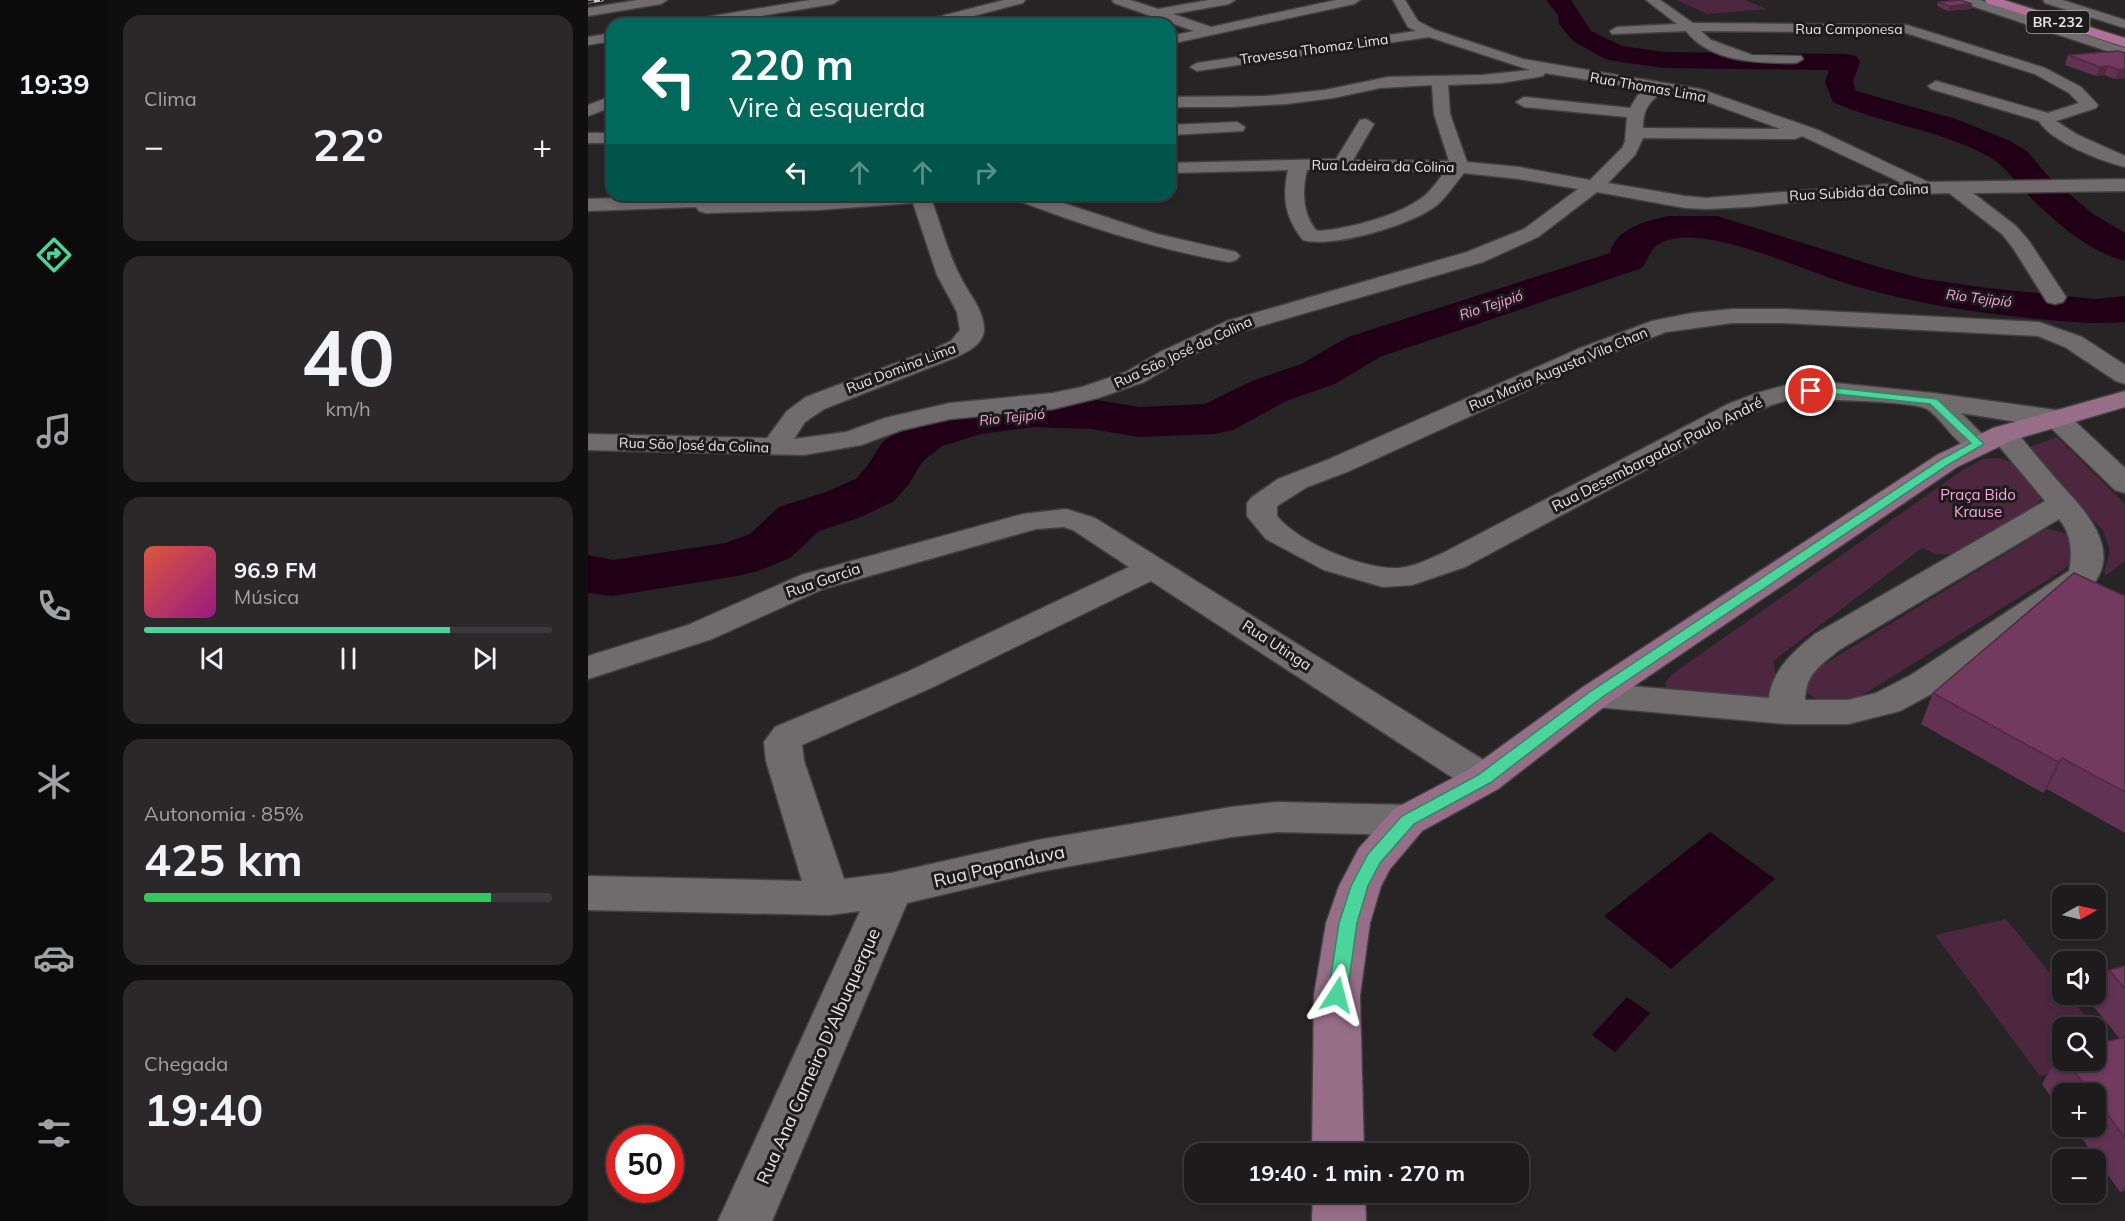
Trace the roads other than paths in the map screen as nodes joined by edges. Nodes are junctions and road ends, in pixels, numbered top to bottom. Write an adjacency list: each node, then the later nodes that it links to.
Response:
1 (661, 0): 15 (street)
2 (832, 0): 13 (street)
3 (1018, 0): 9 (street)
4 (1229, 0): 21 (street)
5 (1354, 0): 18 (street)
6 (1402, 0): 33 (street)
7 (1652, 0): 30 (street)
8 (2017, 0): 34 (highway, BR-232)
9 (1002, 1): 22 (street)
10 (1125, 1): 21 (street)
11 (1978, 1): 38 (highway, BR-232); 39 (street)
12 (2050, 1): 20 (street)
13 (791, 3): 16 (street)
14 (1273, 3): 18 (street)
15 (633, 5): 19 (street); 23 (street)
16 (759, 5): 24 (street)
17 (2125, 9): 20 (street)
18 (1300, 11): 31 (street)
19 (588, 12)
20 (2088, 12): 29 (street)
21 (1160, 13): 27 (street)
22 (951, 16): 25 (street); 26 (street)
23 (640, 18)
24 (711, 18)
25 (945, 18)
26 (963, 18)
27 (1174, 18)
28 (1176, 19): 31 (street)
29 (2125, 24)
30 (1690, 27): 32 (street, Rua Camponesa); 40 (street); 54 (street, Rua Camponesa)
31 (1209, 31): 36 (street)
32 (1617, 31)
33 (1430, 33): 42 (street, Travessa Thomaz Lima); 43 (street, Rua Thomas Lima)
34 (2125, 35)
35 (606, 38): 37 (street)
36 (1176, 39)
37 (588, 41)
38 (2125, 43)
39 (2125, 53)
40 (1796, 59)
41 (1179, 61): 42 (street)
42 (1197, 67): 44 (street)
43 (1551, 70): 45 (street); 48 (street, Rua Thomas Lima)
44 (1236, 78)
45 (1440, 81): 49 (street); 65 (street)
46 (1935, 86): 54 (street)
47 (1261, 87): 49 (street)
48 (1659, 87): 55 (street, Rua São José da Colina); 59 (street, Rua Thomas Lima)
49 (1291, 99): 50 (street)
50 (1176, 102)
51 (1524, 102): 55 (street)
52 (606, 104): 53 (street)
53 (588, 111)
54 (2048, 118): 62 (street)
55 (1635, 123): 59 (street); 67 (street, Rua São José da Colina)
56 (1366, 124): 64 (street)
57 (1237, 127): 58 (street)
58 (1176, 130)
59 (1812, 134): 69 (street, Rua Thomas Lima)
60 (588, 138): 61 (street)
61 (606, 138)
62 (2125, 162)
63 (1299, 164): 64 (street, Rua Ladeira da Colina); 65 (street); 66 (street, Rua Ladeira da Colina)
64 (1341, 165): 65 (street, Rua Ladeira da Colina)
65 (1460, 167): 67 (street, Rua Ladeira da Colina)
66 (1176, 168)
67 (1595, 184): 69 (street, Rua Subida da Colina); 83 (street, Rua São José da Colina)
68 (2125, 185): 70 (street, Rua Subida da Colina)
69 (1926, 187): 70 (street, Rua Subida da Colina)
70 (1953, 187): 76 (street)
71 (705, 201): 74 (street)
72 (930, 201): 83 (street, Rua Domina Lima)
73 (1038, 201): 75 (street)
74 (588, 205)
75 (1229, 256)
76 (2055, 297)
77 (2125, 376): 88 (street, Rua Maria Augusta Vila Chan)
78 (2125, 399): 80 (main road)
79 (1934, 401): 80 (street, Rua Desembargador Paulo André); 81 (street); 88 (street, Rua Desembargador Paulo André)
80 (2054, 418): 81 (main road); 84 (street)
81 (1991, 439): 85 (street); 90 (main road)
82 (588, 442): 83 (street, Rua São José da Colina)
83 (776, 448)
84 (2125, 484)
85 (2062, 503): 91 (street); 91 (street)
86 (1066, 518): 87 (street, Rua Utinga); 89 (street, Rua Garcia)
87 (1154, 567): 92 (street, Rua Utinga); 96 (street)
88 (1396, 579)
89 (588, 668)
90 (1596, 694): 91 (street); 92 (main road)
91 (1786, 712)
92 (1484, 779): 93 (main road)
93 (1408, 820): 94 (street, Rua Papanduva); 97 (main road)
94 (891, 890): 96 (street, Rua Papanduva); 99 (street, Rua Ana Carneiro D'Albuquerque)
95 (588, 893): 96 (street, Rua Papanduva)
96 (829, 898)
97 (1338, 1143)
98 (1339, 1203): 100 (main road)
99 (745, 1221)
100 (1339, 1221)

